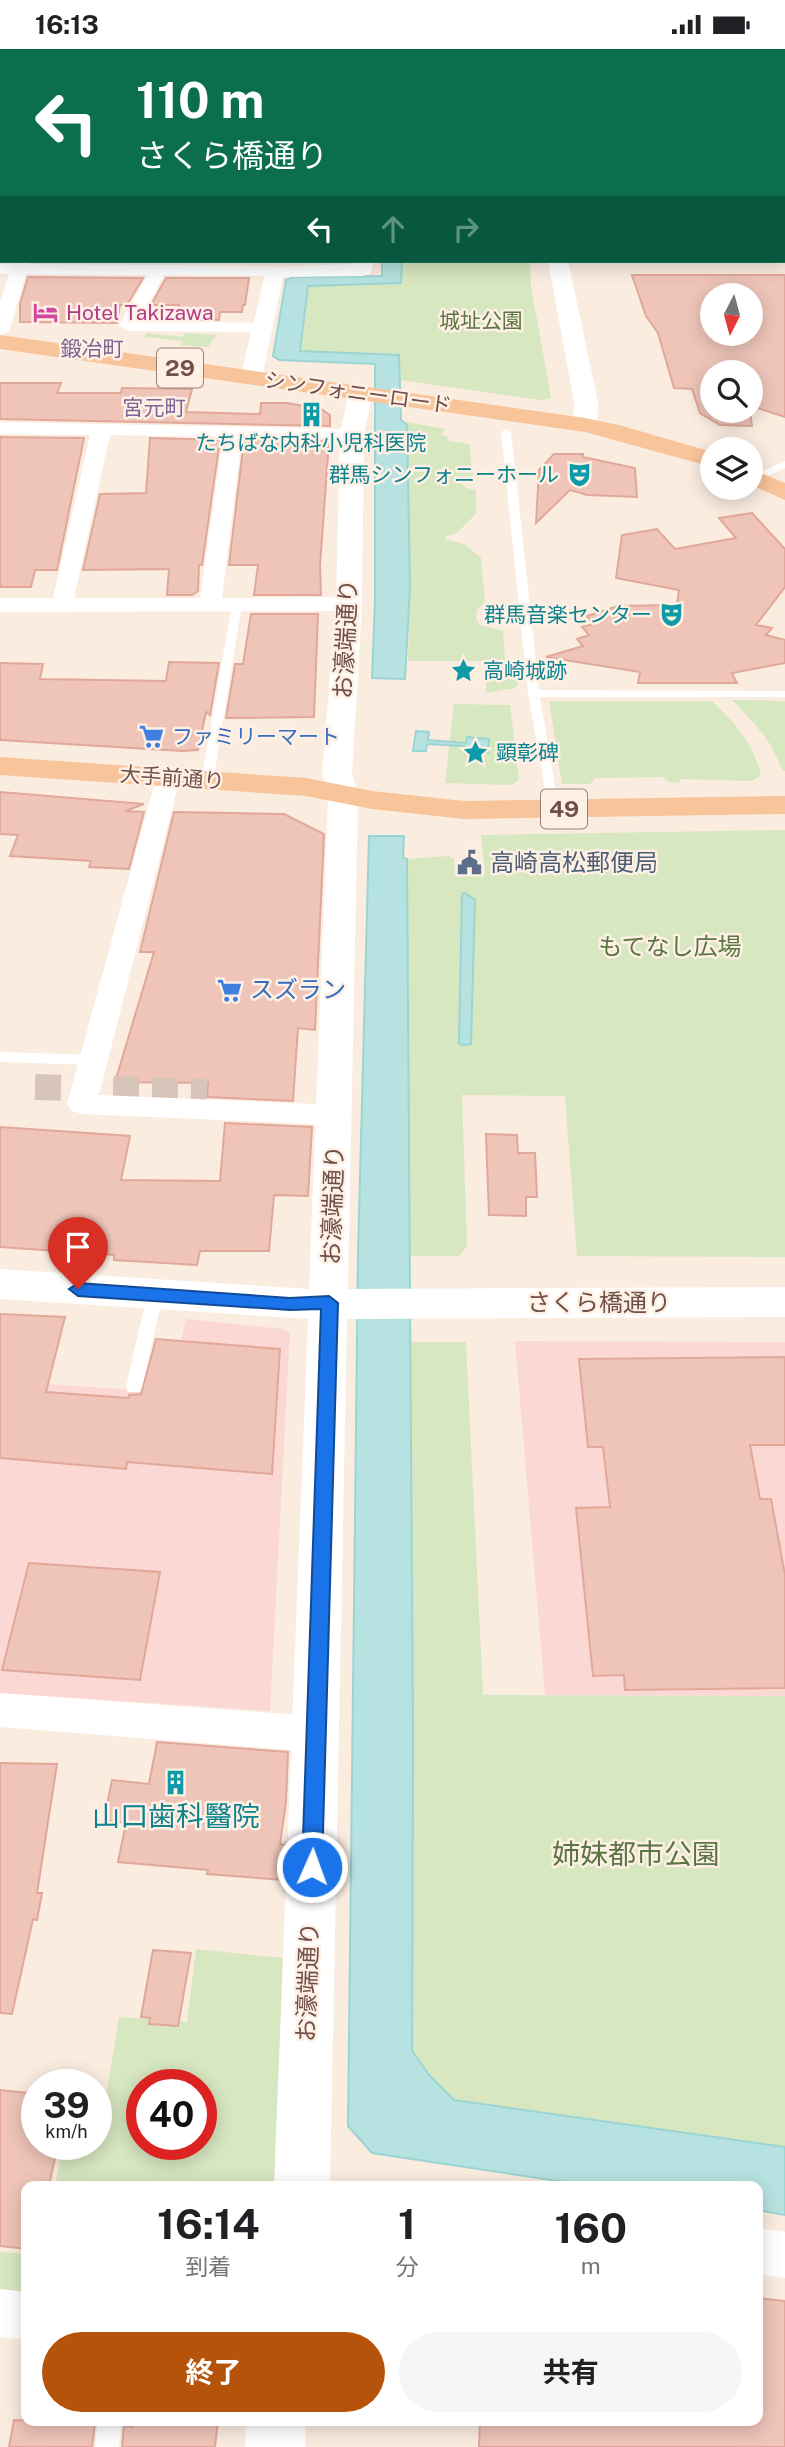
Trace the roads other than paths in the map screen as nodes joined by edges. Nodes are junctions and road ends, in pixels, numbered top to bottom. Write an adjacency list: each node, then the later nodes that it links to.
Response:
1 (364, 263): 6 (street)
2 (558, 263): 12 (street)
3 (20, 265): 4 (street); 5 (street); 8 (street)
4 (0, 269)
5 (158, 271): 6 (street); 7 (street)
6 (274, 271): 7 (street)
7 (262, 327): 10 (street)
8 (0, 331)
9 (0, 342): 10 (main road, シンフォニーロード / 29)
10 (251, 378): 11 (main road, シンフォニーロード / 29)
11 (361, 394): 12 (main road, シンフォニーロード / 29); 17 (street, お濠端通り)
12 (585, 425): 18 (main road, シンフォニーロード / 29)
13 (0, 428): 14 (street)
14 (101, 430): 15 (street); 27 (street)
15 (233, 432): 17 (street); 23 (street)
16 (506, 432): 28 (lane)
17 (352, 433): 25 (street, お濠端通り)
18 (700, 456)
19 (785, 464): 20 (lane)
20 (763, 473)
21 (763, 482): 22 (main road)
22 (785, 492)
23 (210, 604): 24 (street); 27 (street)
24 (237, 604): 25 (street); 32 (lane)
25 (349, 604): 33 (street, お濠端通り)
26 (0, 605): 27 (street)
27 (62, 605)
28 (534, 693): 29 (lane); 35 (lane)
29 (785, 694)
30 (0, 766): 31 (main road, 大手前通り / 49)
31 (168, 778): 32 (main road, 大手前通り / 49); 37 (street)
32 (207, 781): 33 (main road, 大手前通り / 49)
33 (343, 796): 35 (main road, 49); 38 (street, お濠端通り)
34 (785, 805): 35 (main road, 49)
35 (553, 809)
36 (0, 1057): 37 (lane)
37 (94, 1060): 38 (street)
38 (336, 1115): 41 (street, お濠端通り)
39 (0, 1284): 40 (street)
40 (155, 1295): 41 (street); 43 (lane)
41 (344, 1303): 42 (street, さくら橋通り); 45 (street, お濠端通り)
42 (785, 1303)
43 (134, 1387)
44 (0, 1710): 45 (street)
45 (316, 1734): 46 (street, お濠端通り)
46 (303, 2181)
47 (763, 2252): 48 (street)
48 (785, 2255)
49 (0, 2313): 50 (street)
50 (21, 2315)
51 (109, 2426): 53 (lane)
52 (276, 2426): 54 (street)
53 (107, 2447)
54 (275, 2447)

